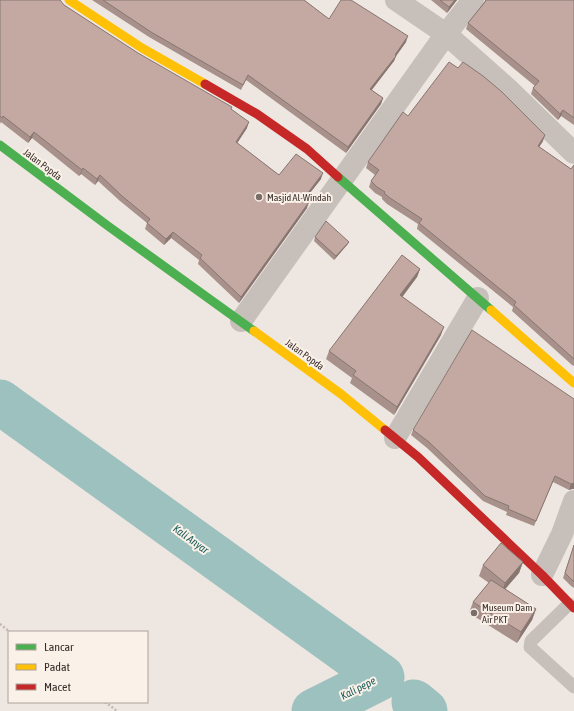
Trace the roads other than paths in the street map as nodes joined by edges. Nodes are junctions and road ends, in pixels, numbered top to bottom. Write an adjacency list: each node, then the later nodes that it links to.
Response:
1 (69, 0): 7 (main road)
2 (396, 0): 4 (street)
3 (473, 0): 4 (street)
4 (446, 34): 6 (street); 7 (street)
5 (0, 145): 9 (main road, Jalan Popda)
6 (574, 153)
7 (341, 180): 8 (main road); 9 (street)
8 (478, 298): 10 (main road); 11 (street)
9 (241, 320): 11 (main road, Jalan Popda)
10 (574, 383)
11 (395, 438): 13 (main road, Jalan Popda)
12 (574, 501): 13 (street)
13 (542, 575): 14 (main road, Jalan Popda)
14 (572, 606): 15 (lane)
15 (574, 687)

